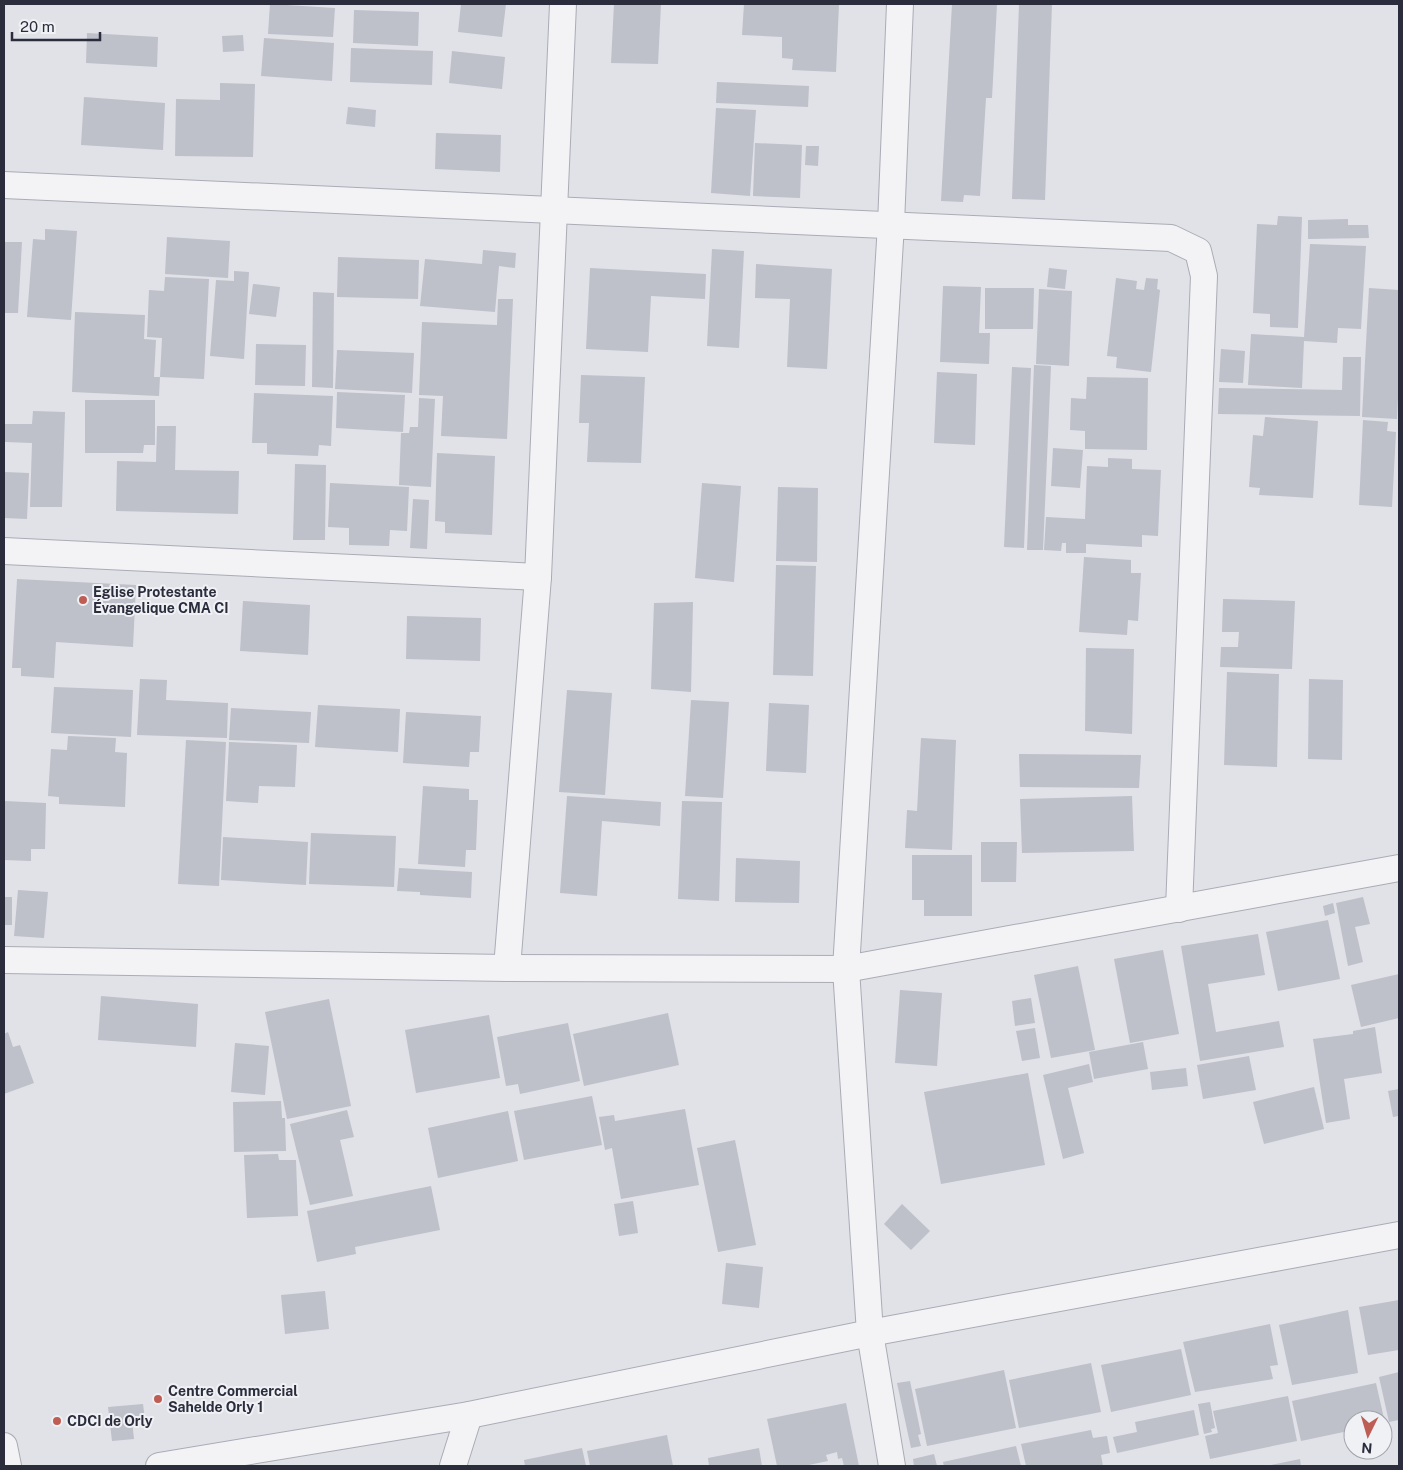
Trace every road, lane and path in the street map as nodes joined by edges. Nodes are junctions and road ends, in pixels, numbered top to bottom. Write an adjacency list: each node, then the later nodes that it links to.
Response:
1 (563, 4): 4 (street)
2 (900, 4): 5 (street)
3 (4, 185): 4 (street)
4 (553, 209): 5 (street); 7 (street)
5 (891, 224): 9 (street); 12 (street)
6 (4, 551): 7 (street)
7 (538, 577): 11 (street)
8 (1399, 868): 9 (street)
9 (1179, 909): 12 (street)
10 (4, 960): 11 (street)
11 (506, 968): 12 (street)
12 (846, 969): 14 (street)
13 (1399, 1235): 14 (street)
14 (870, 1334): 15 (street); 20 (street)
15 (469, 1415): 18 (street); 19 (street)
16 (4, 1446): 17 (street)
17 (8, 1466)
18 (159, 1466)
19 (453, 1466)
20 (892, 1466)

